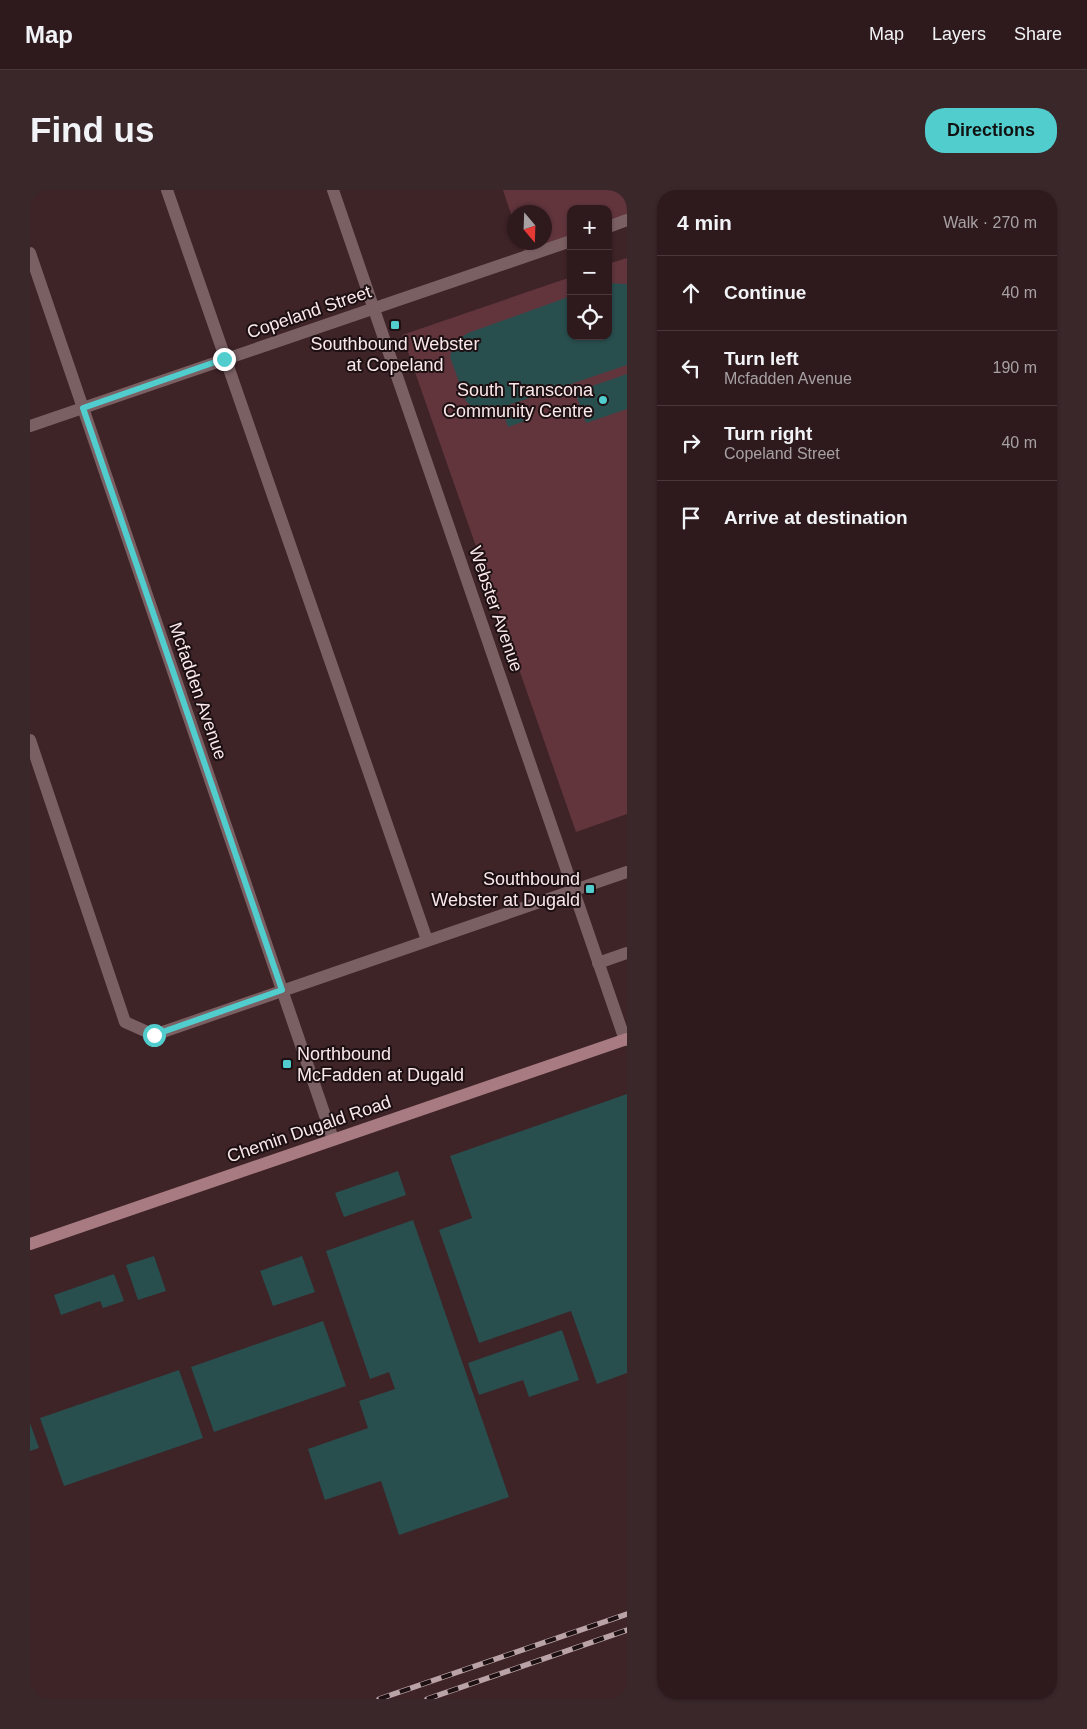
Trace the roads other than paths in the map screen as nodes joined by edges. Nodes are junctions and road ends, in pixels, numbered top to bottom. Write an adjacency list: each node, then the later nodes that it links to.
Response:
1 (167, 190): 8 (street)
2 (333, 190): 7 (street, Webster Avenue)
3 (627, 220): 4 (street)
4 (612, 226)
5 (567, 242): 7 (street, Copeland Street)
6 (30, 254): 9 (street, Mcfadden Avenue)
7 (375, 308): 8 (street, Copeland Street); 13 (street, Webster Avenue)
8 (224, 359): 9 (street, Copeland Street); 14 (street)
9 (83, 408): 10 (street, Copeland Street); 17 (street, Mcfadden Avenue)
10 (30, 426)
11 (30, 740): 17 (street)
12 (627, 872): 13 (street)
13 (573, 890): 14 (street); 16 (street, Webster Avenue)
14 (427, 940): 17 (street)
15 (627, 953): 16 (street)
16 (598, 963): 18 (street, Webster Avenue)
17 (282, 990): 19 (street, Mcfadden Avenue)
18 (626, 1040): 19 (main road, Chemin Dugald Road)
19 (334, 1139): 20 (main road, Chemin Dugald Road)
20 (30, 1244)

